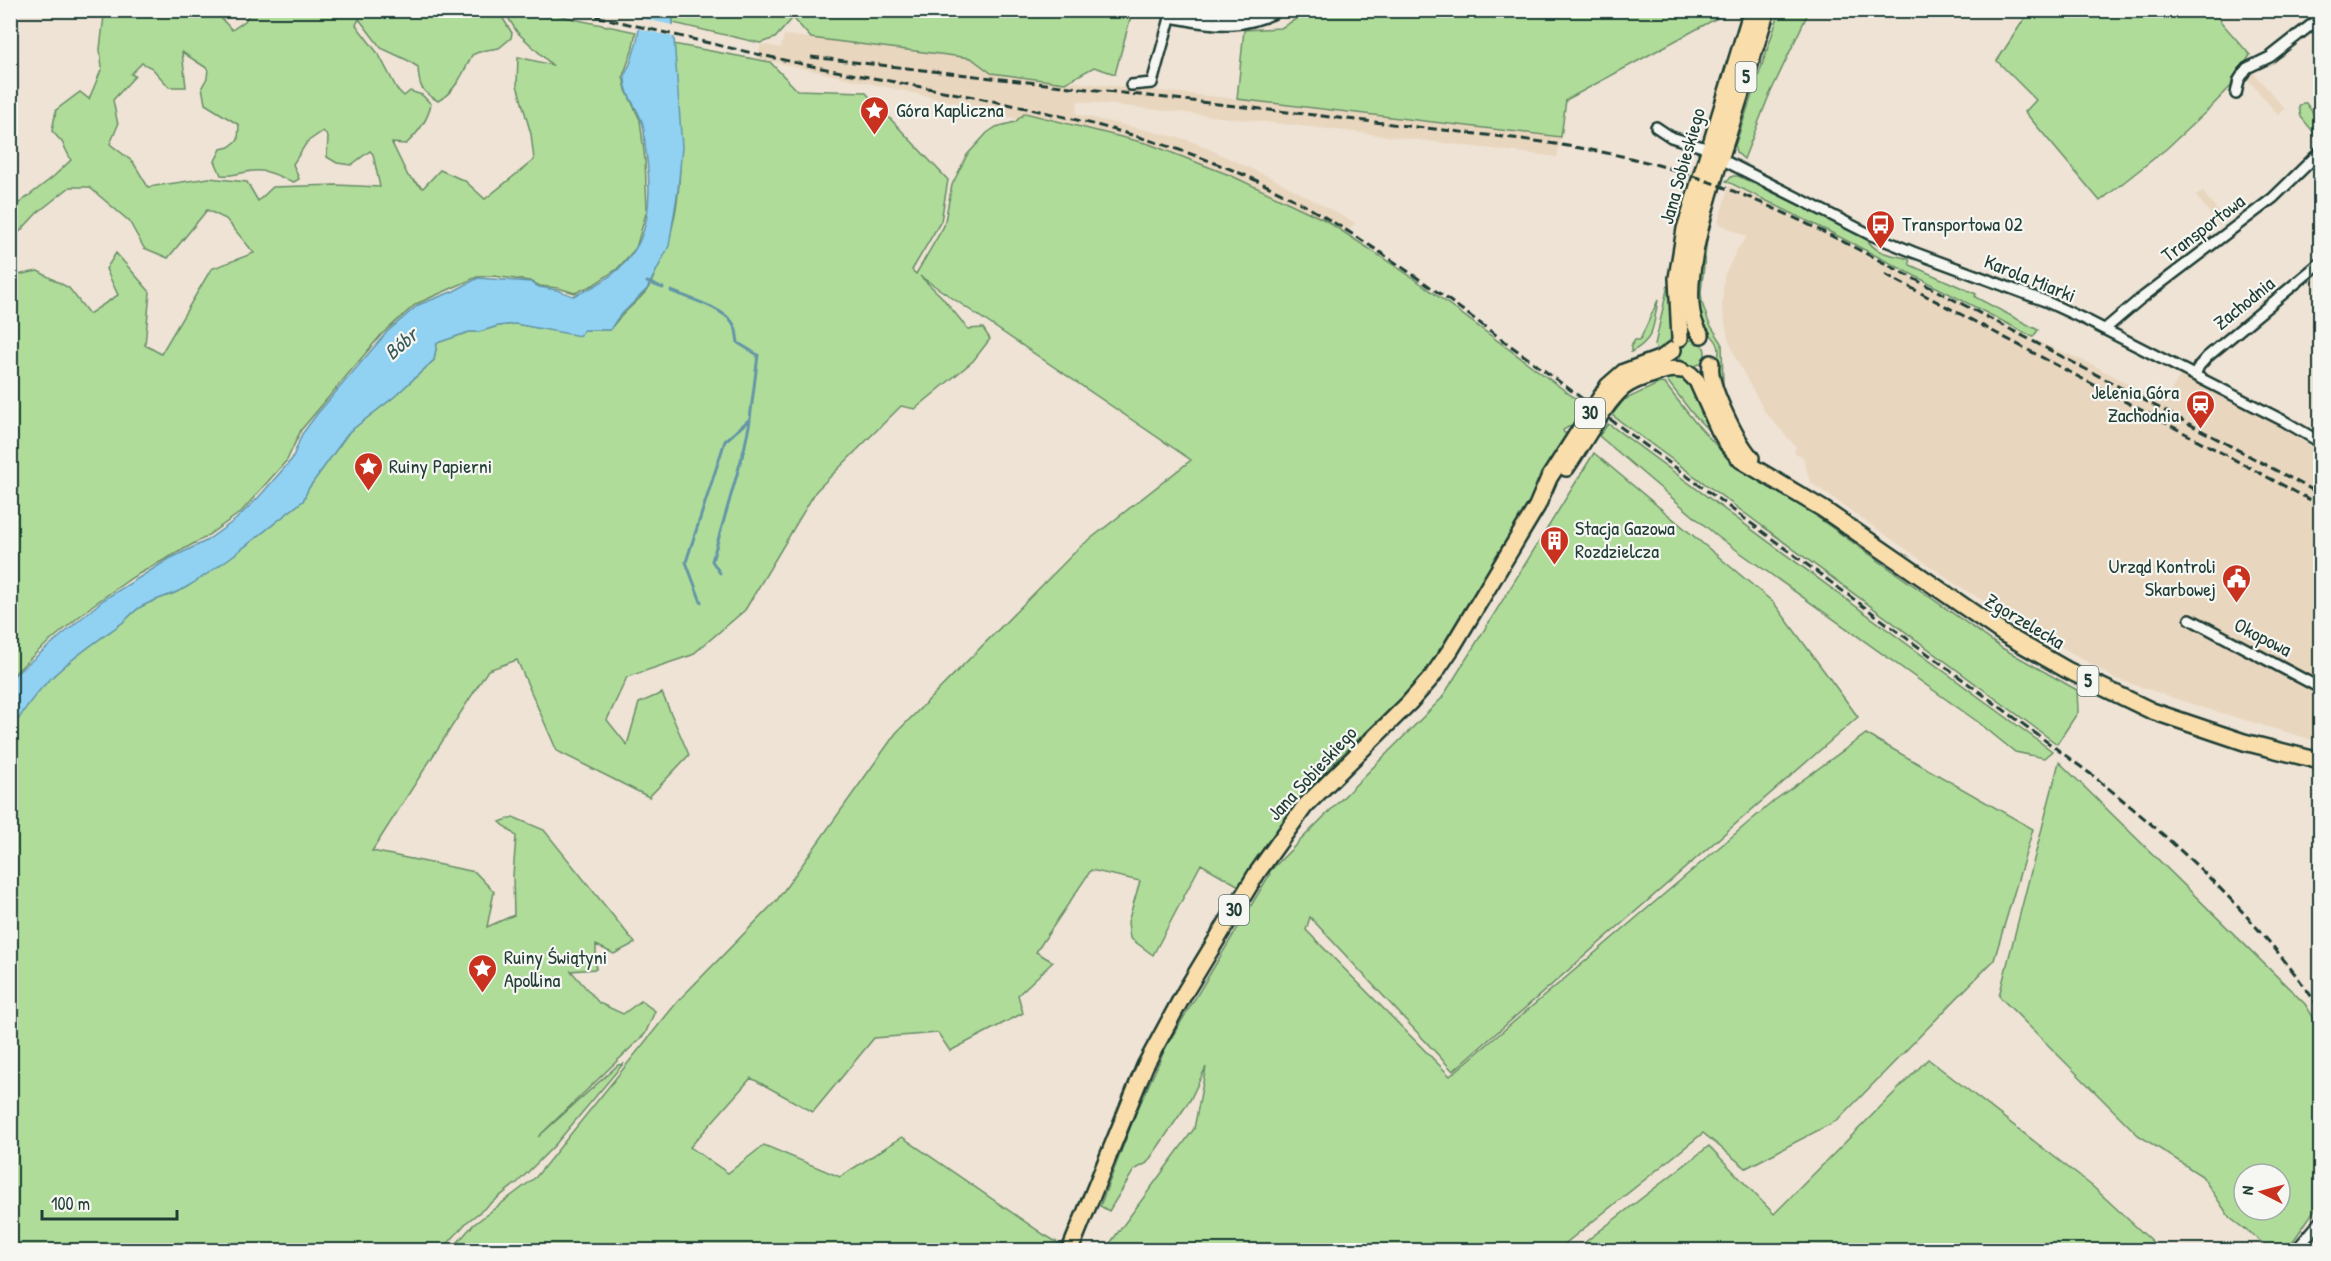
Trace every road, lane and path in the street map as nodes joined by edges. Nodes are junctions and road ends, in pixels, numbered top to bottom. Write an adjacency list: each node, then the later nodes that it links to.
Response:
1 (1263, 10): 5 (street)
2 (1281, 10): 5 (street)
3 (1752, 10): 10 (main road, Jana Sobieskiego / 5)
4 (1767, 10): 13 (main road, Jana Sobieskiego / 5)
5 (1170, 17): 7 (street)
6 (2320, 18): 8 (street)
7 (1131, 85)
8 (2236, 94)
9 (1656, 127): 11 (street)
10 (1714, 133): 11 (main road, Jana Sobieskiego / 5); 13 (street)
11 (1709, 149): 14 (main road, Jana Sobieskiego / 5)
12 (2320, 152): 16 (street, Transportowa)
13 (1721, 160): 14 (street); 16 (street, Karola Miarki); 17 (main road, Jana Sobieskiego / 5)
14 (1699, 183): 18 (main road, Jana Sobieskiego / 5)
15 (2320, 263): 21 (street, Zachodnia)
16 (2104, 329): 21 (street, Karola Miarki)
17 (1701, 335): 18 (main road); 19 (main road, 5)
18 (1677, 344): 20 (main road, 5); 24 (main road, Jana Sobieskiego / 30)
19 (1711, 363): 20 (main road); 23 (main road, Zgorzelecka / 5)
20 (1686, 372): 23 (main road, Zgorzelecka / 5); 24 (main road, Jana Sobieskiego / 30)
21 (2195, 375): 22 (street, Karola Miarki)
22 (2320, 442)
23 (1768, 475): 27 (main road, Zgorzelecka / 5)
24 (1537, 506): 29 (main road, Jana Sobieskiego / 30)
25 (2190, 619): 26 (street, Okopowa)
26 (2320, 688)
27 (2320, 761)
28 (2320, 1222): 30 (street)
29 (1070, 1251)
30 (2296, 1251)

